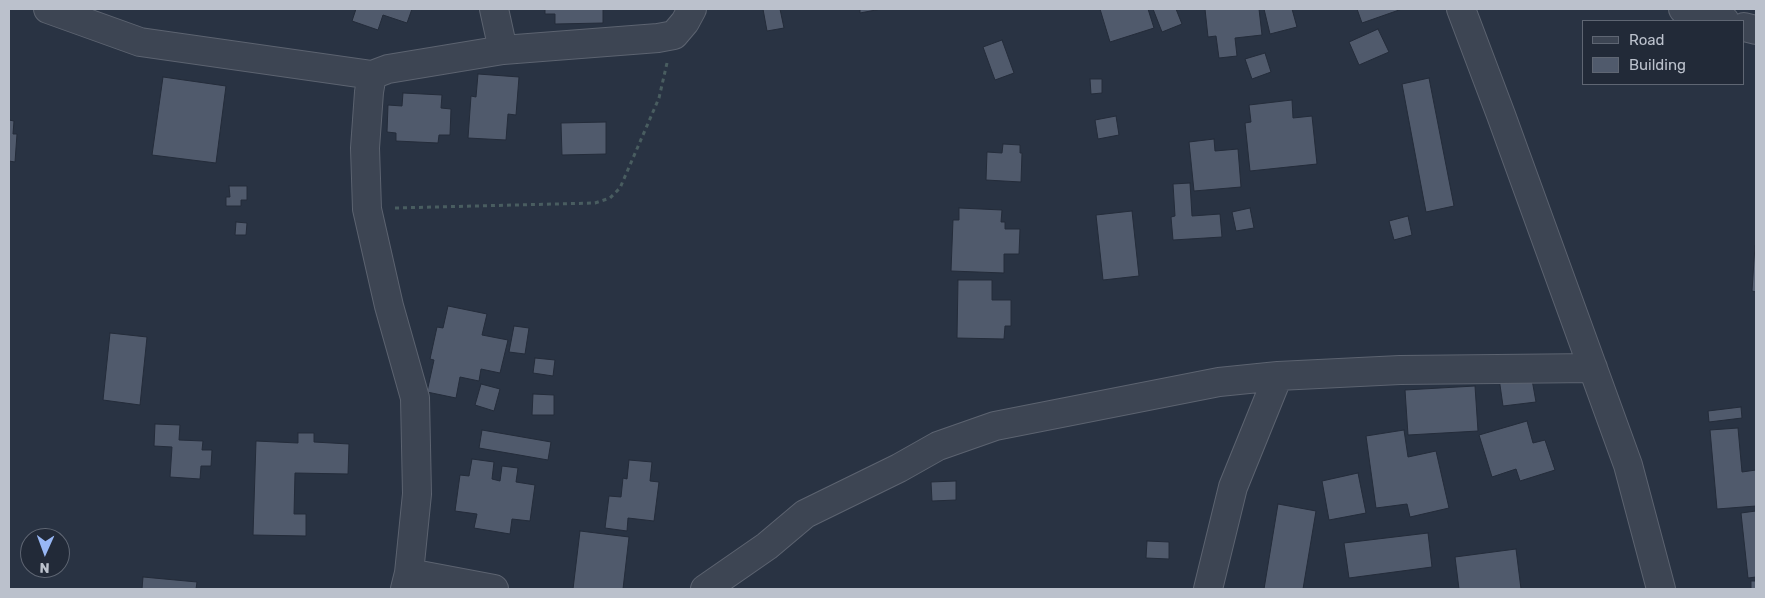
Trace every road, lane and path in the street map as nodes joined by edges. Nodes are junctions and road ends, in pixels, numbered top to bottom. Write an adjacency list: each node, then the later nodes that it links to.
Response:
1 (48, 9): 9 (street)
2 (494, 9): 8 (street)
3 (692, 9): 7 (street)
4 (1460, 9): 11 (street)
5 (1683, 9): 6 (street)
6 (1722, 20)
7 (674, 35): 8 (street); 10 (path)
8 (503, 50): 9 (street)
9 (372, 75): 10 (street)
10 (367, 209): 13 (street)
11 (1593, 368): 12 (street); 17 (street)
12 (1278, 376): 15 (street); 16 (street)
13 (407, 581): 14 (street)
14 (494, 589)
15 (705, 589)
16 (1208, 589)
17 (1660, 589)

